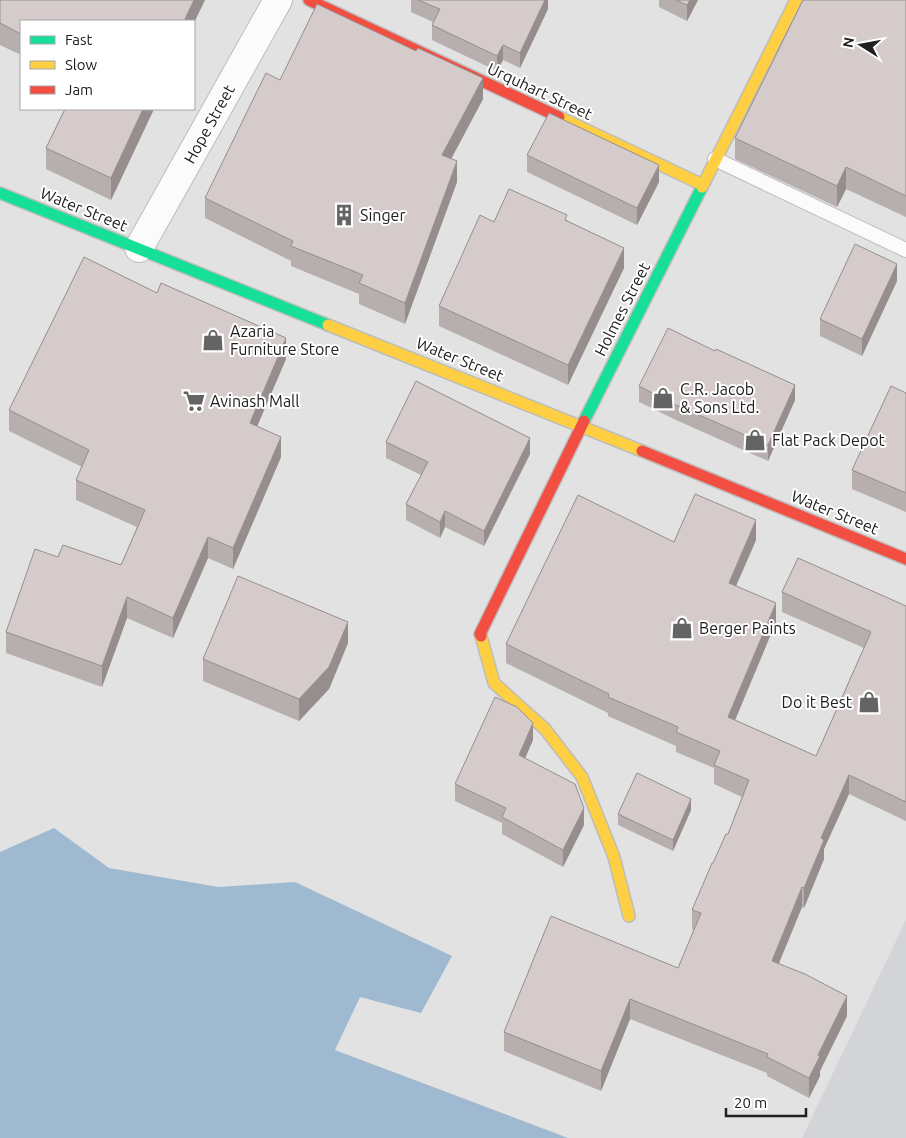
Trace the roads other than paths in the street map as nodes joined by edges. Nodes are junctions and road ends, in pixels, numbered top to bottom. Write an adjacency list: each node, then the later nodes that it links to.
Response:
1 (278, 0): 7 (street, Hope Street)
2 (309, 0): 5 (street, Urquhart Street)
3 (796, 0): 4 (street, Holmes Street)
4 (716, 159): 5 (street, Holmes Street); 8 (lane)
5 (703, 185): 9 (street, Holmes Street)
6 (0, 193): 7 (street, Water Street)
7 (139, 248): 9 (street, Water Street)
8 (906, 250)
9 (582, 426): 10 (street, Water Street); 11 (street, Holmes Street)
10 (906, 559)
11 (629, 916)

